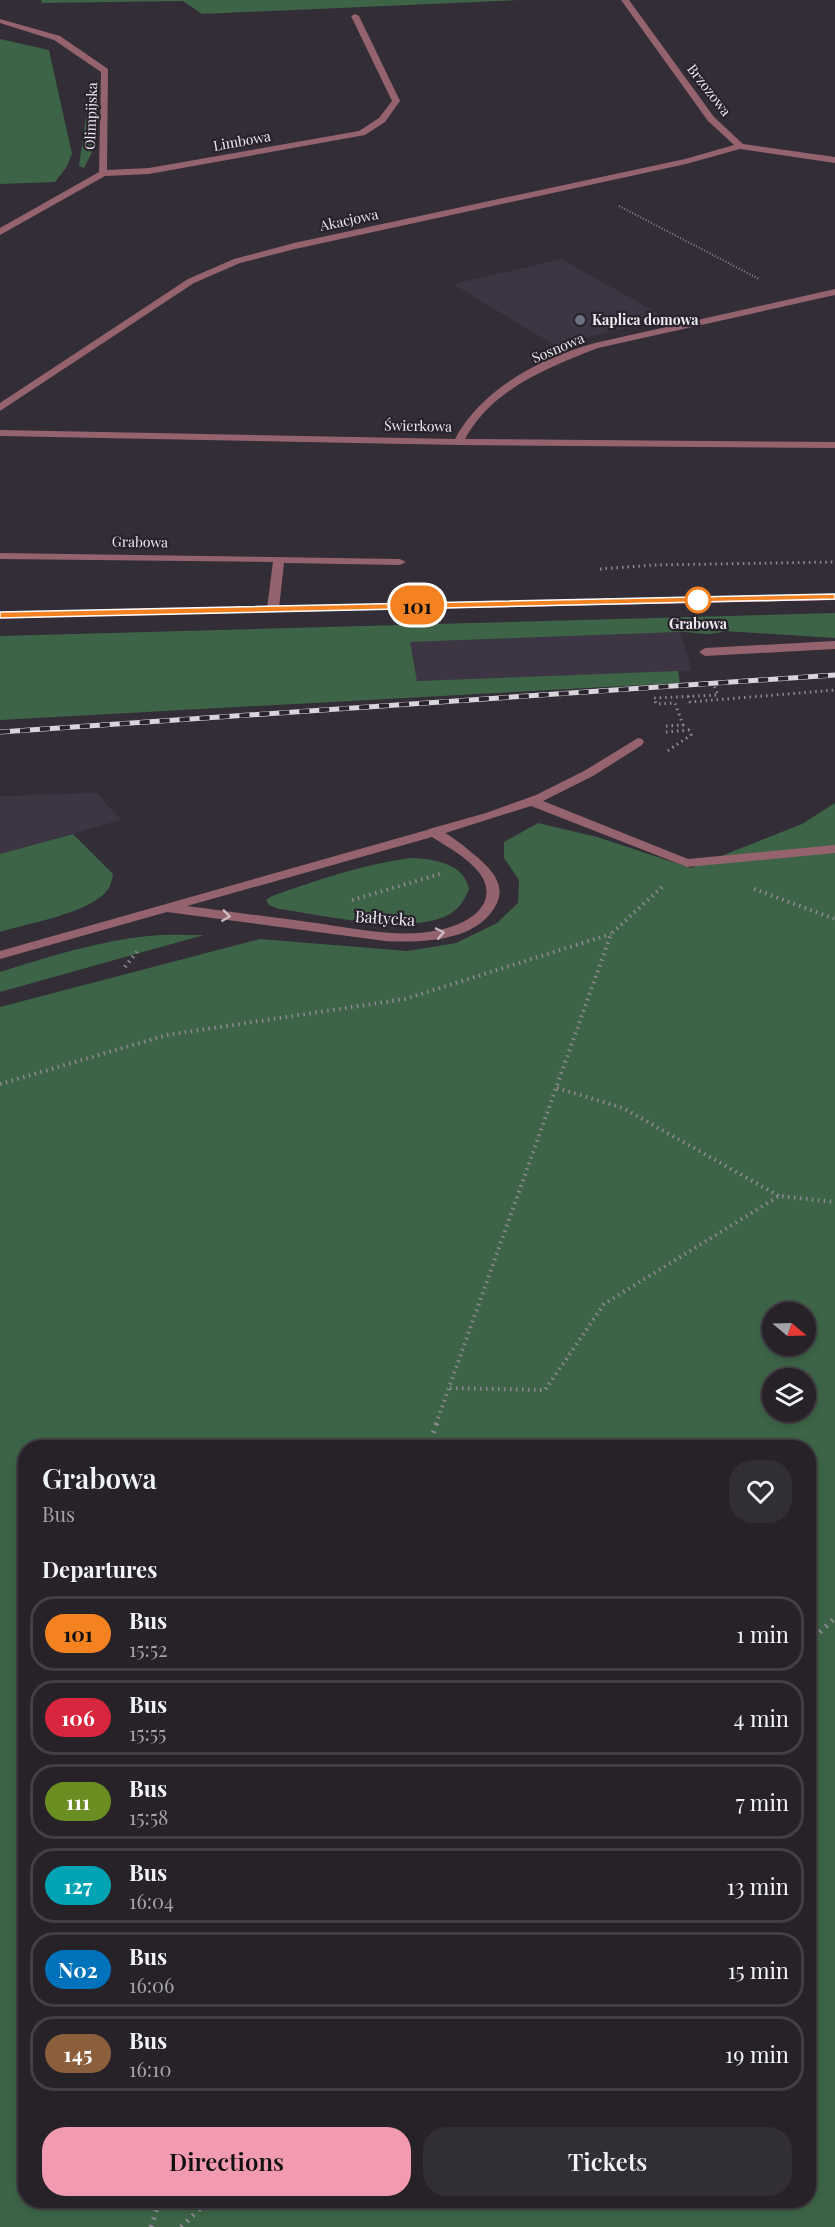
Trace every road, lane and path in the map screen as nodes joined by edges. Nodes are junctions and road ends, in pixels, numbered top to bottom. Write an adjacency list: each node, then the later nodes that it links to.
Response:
1 (625, 0): 4 (street, Brzozowa)
2 (355, 16): 6 (street, Limbowa)
3 (0, 21): 6 (street, Olimpijska)
4 (740, 146): 5 (street); 11 (street, Akacjowa)
5 (835, 160)
6 (103, 172): 8 (street, Limbowa)
7 (614, 204): 9 (path)
8 (0, 232)
9 (759, 279)
10 (835, 292): 13 (street, Sosnowa)
11 (0, 408)
12 (0, 433): 13 (street, Świerkowa)
13 (458, 442): 14 (street, Świerkowa)
14 (835, 445)
15 (0, 556): 16 (street, Grabowa)
16 (279, 559): 17 (street, Grabowa); 19 (street)
17 (400, 562)
18 (835, 597): 19 (main road)
19 (273, 608): 20 (main road)
20 (0, 615)
21 (835, 645): 22 (street)
22 (705, 652)
23 (709, 672): 25 (path)
24 (835, 690): 25 (path)
25 (688, 696): 26 (path)
26 (664, 726)
27 (656, 732): 29 (path)
28 (638, 742): 29 (street, Bałtycka)
29 (627, 750): 30 (street, Bałtycka)
30 (533, 802): 31 (street, Bałtycka); 34 (street)
31 (434, 832): 33 (street, Bałtycka); 37 (street, Bałtycka)
32 (835, 849): 34 (street)
33 (478, 863): 36 (path); 37 (street, Bałtycka, one-way to 33)
34 (687, 863): 39 (path)
35 (750, 887): 38 (path)
36 (346, 901)
37 (168, 908): 40 (street, Bałtycka)
38 (835, 919)
39 (611, 934): 41 (path); 42 (path)
40 (0, 955)
41 (0, 1084)
42 (557, 1088): 43 (path); 45 (path)
43 (779, 1196): 44 (path); 45 (path)
44 (835, 1202)
45 (450, 1388): 46 (path)
46 (431, 1440)
47 (835, 1618): 48 (path)
48 (816, 1636)
49 (157, 2208): 51 (path)
50 (201, 2208): 52 (path)
51 (151, 2227)
52 (181, 2227)

